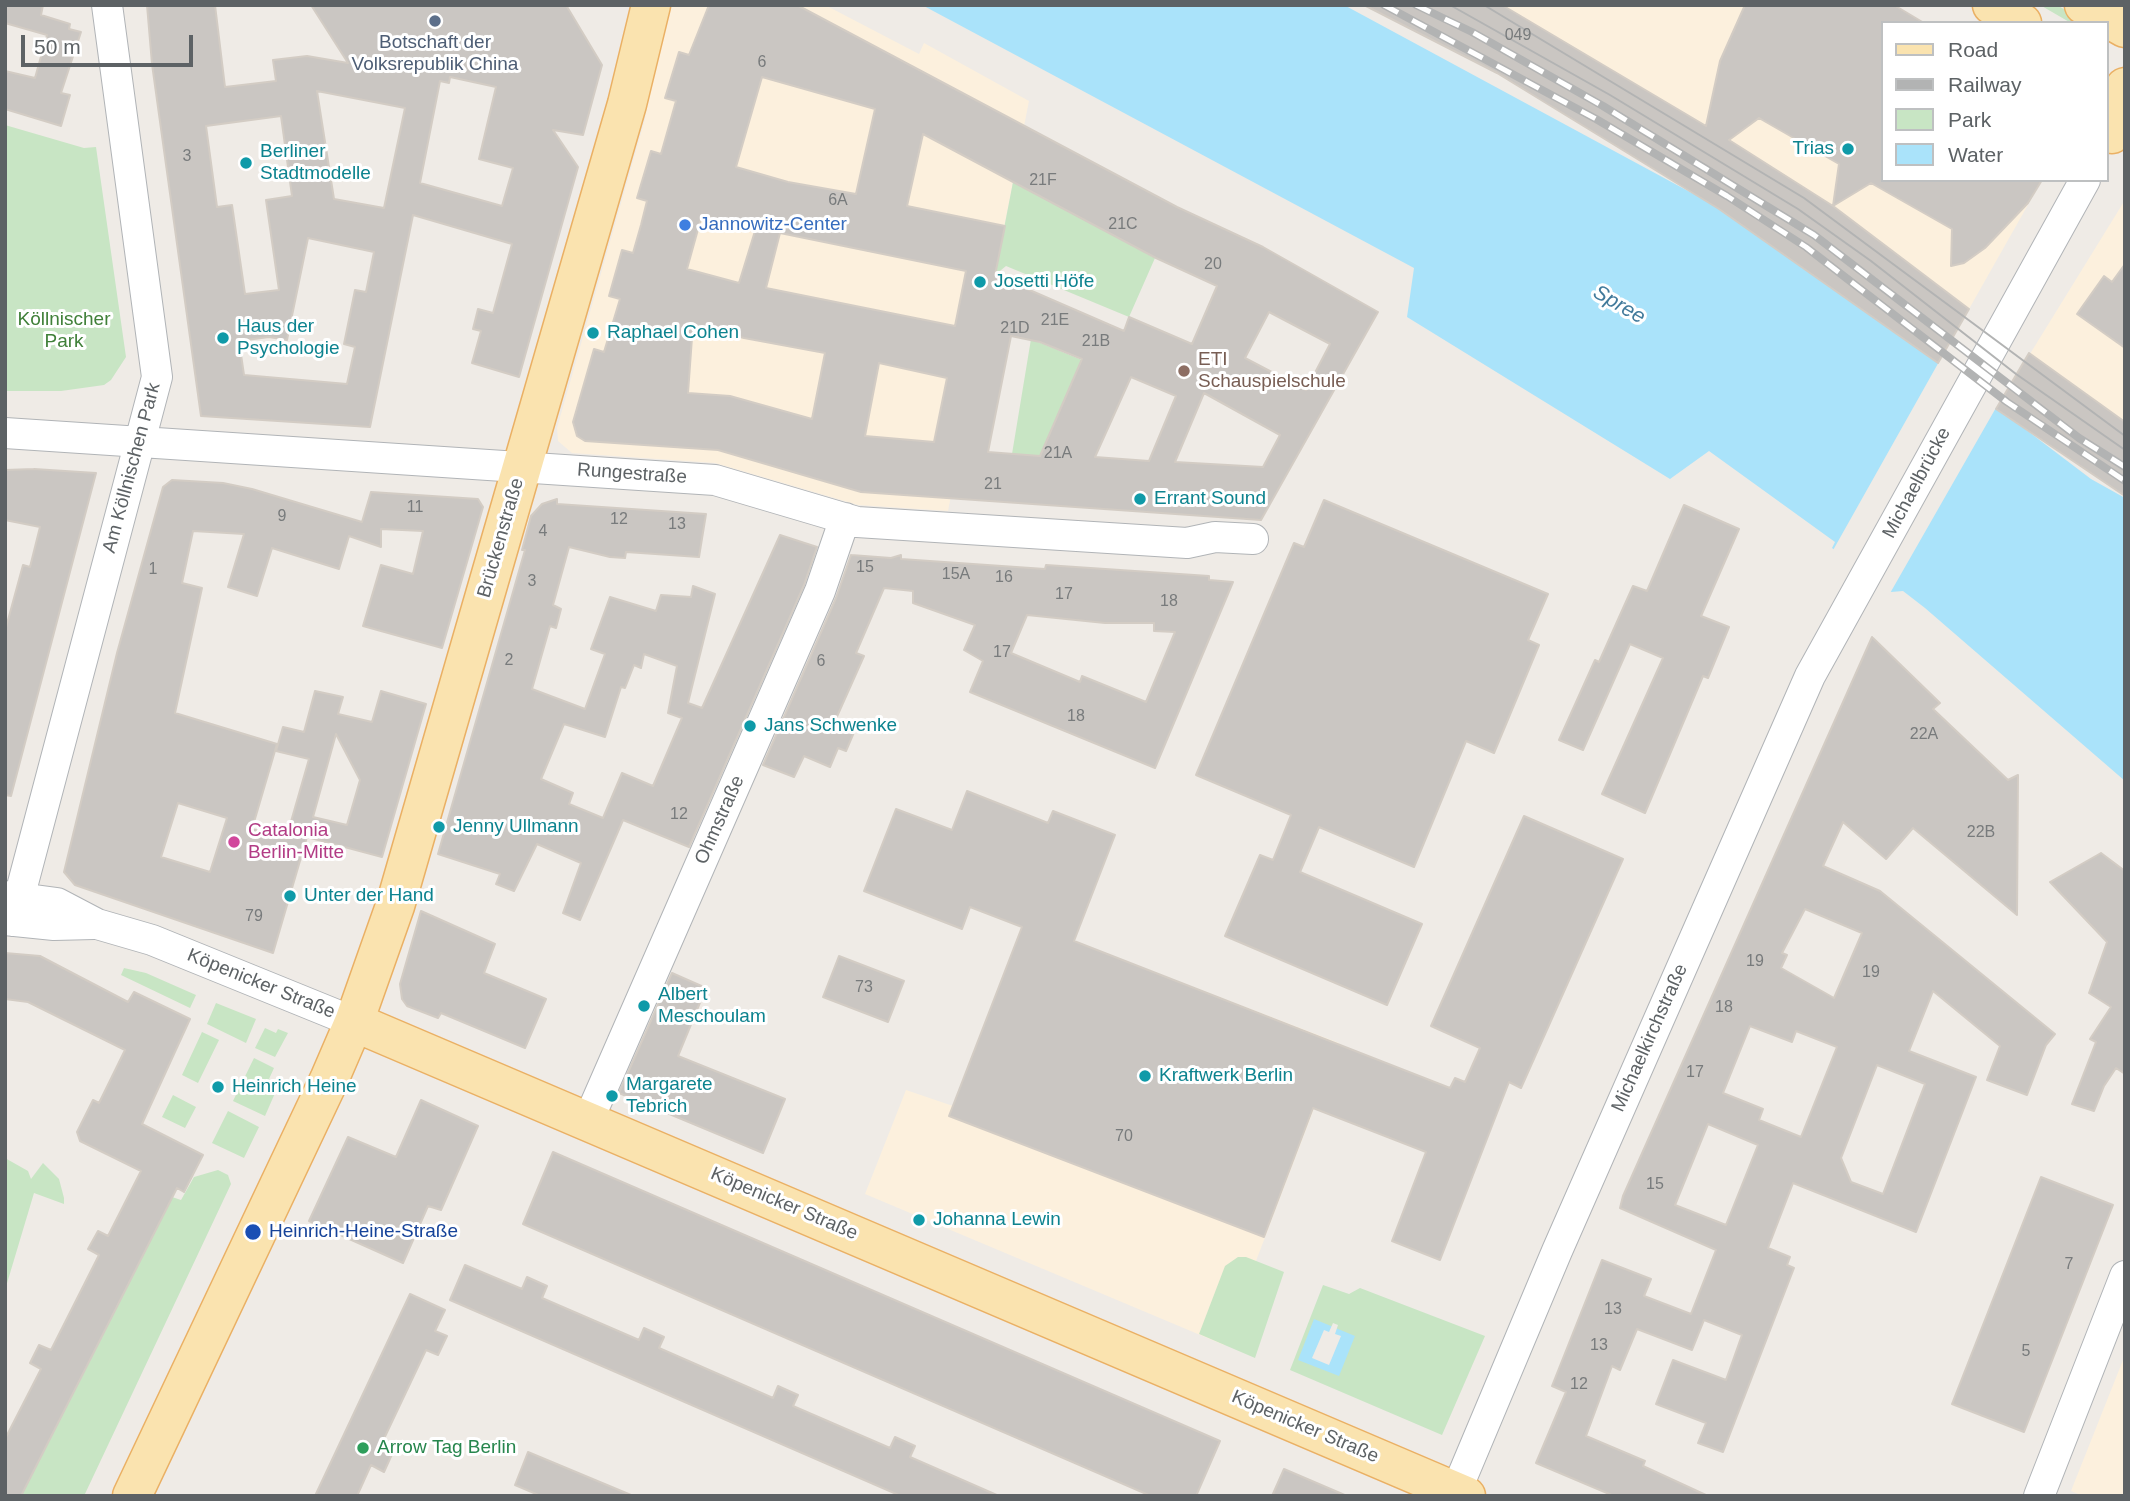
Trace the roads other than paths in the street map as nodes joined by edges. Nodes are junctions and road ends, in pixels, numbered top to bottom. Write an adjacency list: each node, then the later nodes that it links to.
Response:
1 (107, 5): 13 (street, Am Köllnischen Park)
2 (636, 5): 8 (main road, Brückenstraße)
3 (651, 5): 8 (main road, Brückenstraße)
4 (1992, 5): 6 (main road)
5 (2084, 5): 7 (main road)
6 (2019, 21)
7 (2125, 28)
8 (639, 52): 14 (main road, Brückenstraße)
9 (2120, 85): 10 (main road)
10 (2114, 134)
11 (2084, 182): 17 (street, Michaelbrücke)
12 (5, 433): 13 (street, Rungestraße)
13 (139, 443): 14 (street, Rungestraße); 18 (street, Am Köllnischen Park)
14 (522, 468): 15 (street, Rungestraße); 19 (main road, Brückenstraße)
15 (845, 518): 16 (street, Rungestraße); 20 (street, Ohmstraße)
16 (1253, 539)
17 (1860, 588): 22 (street, Michaelkirchstraße)
18 (10, 909): 19 (street, Köpenicker Straße)
19 (354, 1022): 20 (main road, Köpenicker Straße); 23 (main road)
20 (588, 1121): 22 (main road, Köpenicker Straße)
21 (2125, 1276): 24 (street)
22 (1459, 1494)
23 (131, 1496)
24 (2039, 1496)

